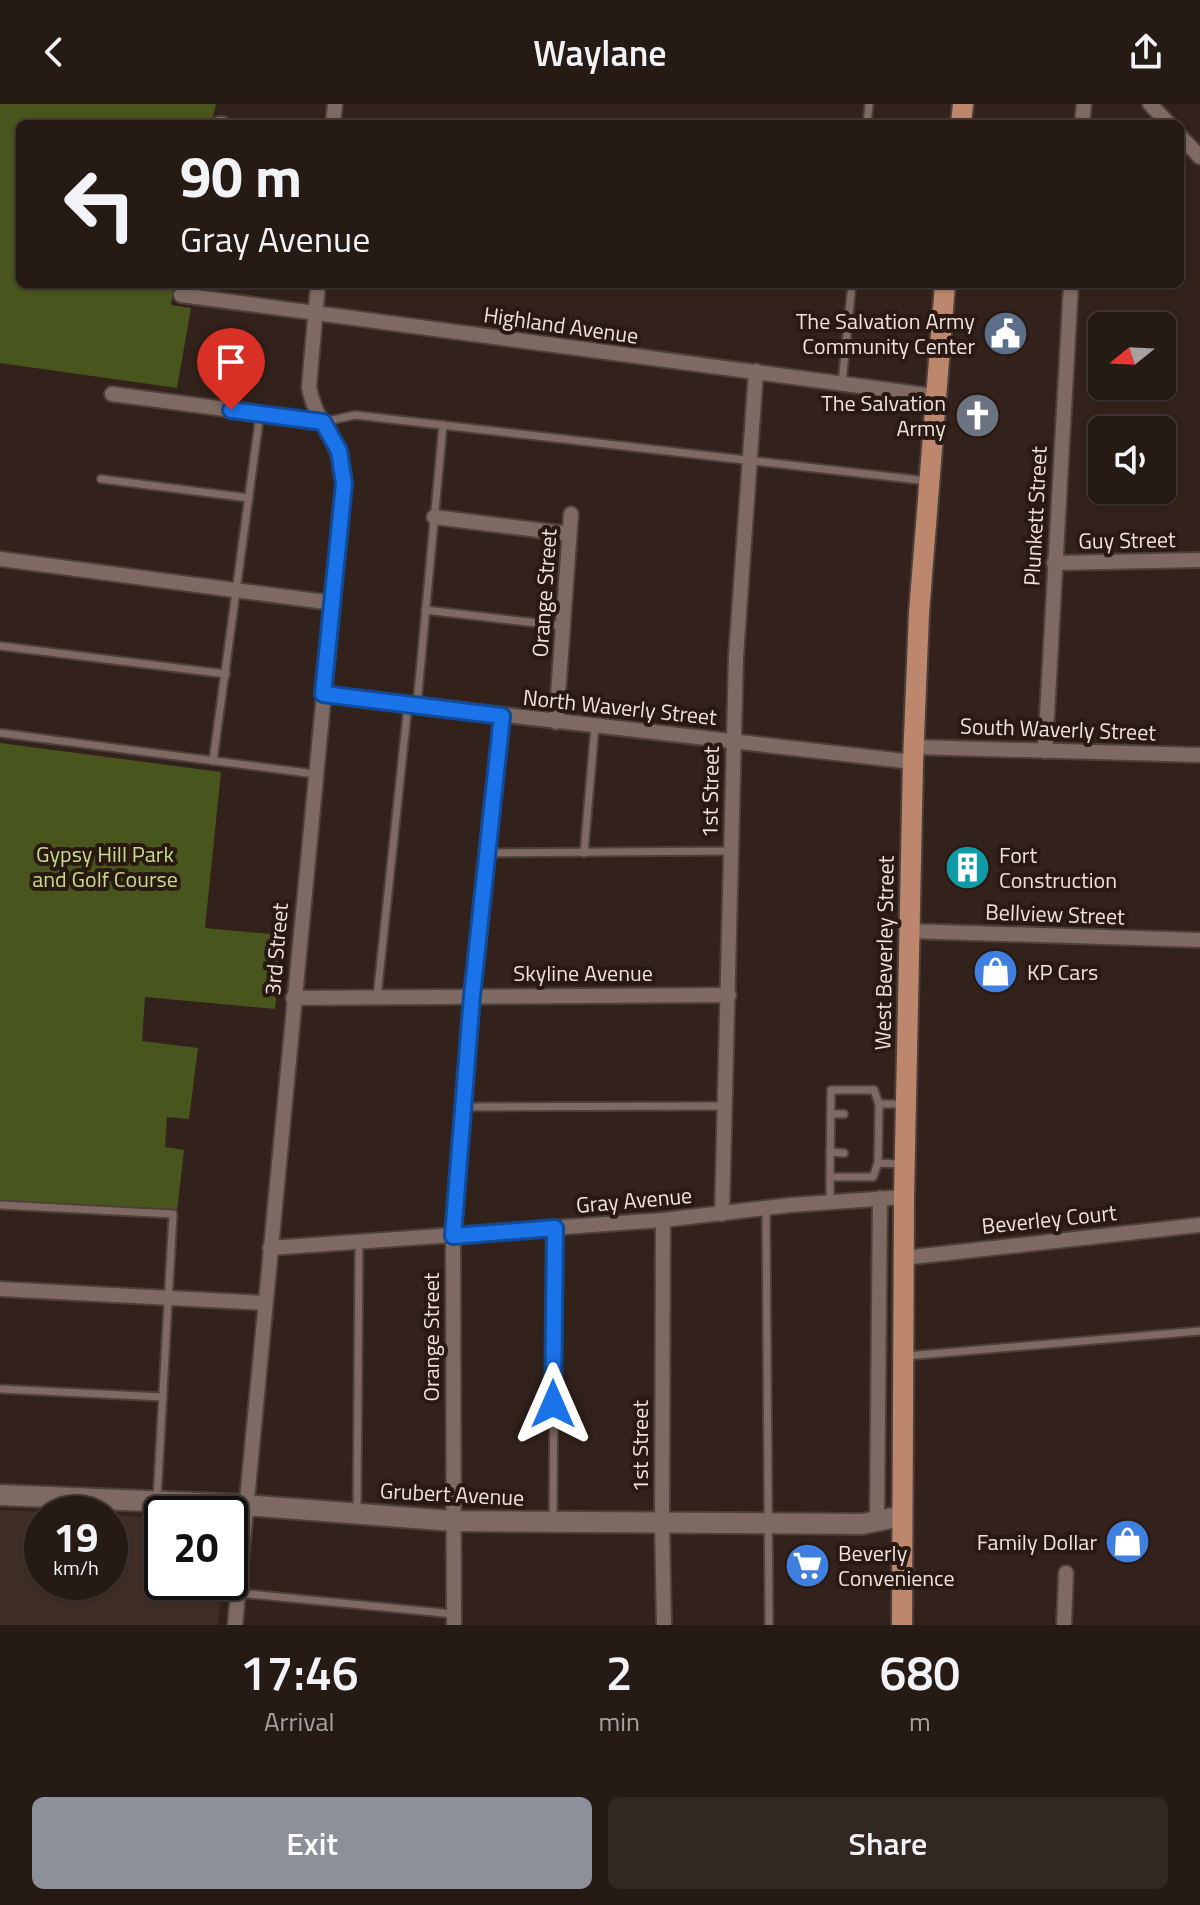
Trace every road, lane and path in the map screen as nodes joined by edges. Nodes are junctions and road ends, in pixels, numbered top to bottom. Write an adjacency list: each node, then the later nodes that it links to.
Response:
1 (1150, 104): 2 (street)
2 (1165, 120)
3 (1184, 140): 4 (street)
4 (1200, 157)
5 (318, 288): 10 (street, 3rd Street)
6 (852, 288): 12 (lane)
7 (945, 288): 14 (main road, West Beverley Street)
8 (1071, 288): 27 (street, Plunkett Street)
9 (181, 295): 10 (street, Highland Avenue)
10 (315, 313): 11 (street, Highland Avenue); 16 (street, 3rd Street)
11 (756, 371): 12 (street, Highland Avenue); 18 (street, 1st Street)
12 (842, 383): 14 (street, Highland Avenue)
13 (112, 394): 15 (street)
14 (934, 396): 20 (main road, West Beverley Street)
15 (260, 413): 16 (street); 21 (lane)
16 (323, 422): 17 (lane); 29 (street, 3rd Street)
17 (443, 425): 18 (lane); 23 (lane)
18 (748, 460): 20 (lane); 40 (street, 1st Street)
19 (101, 479): 21 (lane)
20 (928, 481): 42 (main road, West Beverley Street)
21 (249, 498): 28 (lane)
22 (571, 514): 24 (street, Orange Street)
23 (434, 517): 24 (street); 30 (lane)
24 (569, 534): 31 (street, Orange Street)
25 (0, 559): 28 (street)
26 (1200, 560): 27 (street, Guy Street)
27 (1054, 563): 41 (street, Plunkett Street)
28 (236, 589): 29 (street); 33 (lane)
29 (333, 603): 34 (street, 3rd Street)
30 (425, 610): 31 (lane); 35 (lane)
31 (565, 626): 37 (street, Orange Street)
32 (0, 646): 33 (lane)
33 (226, 674): 44 (lane)
34 (323, 694): 35 (street, North Waverly Street); 45 (street, 3rd Street)
35 (412, 706): 36 (street, North Waverly Street); 53 (lane)
36 (502, 716): 37 (street, North Waverly Street); 47 (street, Orange Street)
37 (556, 722): 38 (street, North Waverly Street)
38 (595, 726): 40 (street, North Waverly Street); 48 (lane)
39 (0, 733): 44 (lane)
40 (733, 741): 42 (street, North Waverly Street); 46 (street, 1st Street)
41 (1045, 751): 42 (street, South Waverly Street); 43 (street, South Waverly Street)
42 (914, 754): 49 (main road, West Beverley Street)
43 (1200, 755)
44 (213, 761): 45 (lane)
45 (315, 774): 54 (street, 3rd Street)
46 (731, 851): 48 (lane); 51 (street, 1st Street)
47 (487, 853): 48 (lane); 52 (street, Orange Street)
48 (584, 853)
49 (908, 931): 50 (street, Bellview Street); 56 (main road, West Beverley Street)
50 (1200, 940)
51 (729, 995): 52 (street, Skyline Avenue); 57 (street, 1st Street)
52 (472, 996): 53 (street, Skyline Avenue); 58 (street, Orange Street)
53 (377, 997): 54 (street, Skyline Avenue)
54 (293, 998): 81 (street, 3rd Street)
55 (879, 1104): 56 (lane); 59 (lane); 62 (lane)
56 (906, 1104): 68 (main road, West Beverley Street)
57 (726, 1106): 58 (lane); 75 (street, 1st Street)
58 (463, 1107): 79 (street, Orange Street)
59 (831, 1114): 60 (lane); 63 (lane)
60 (844, 1114)
61 (869, 1114): 62 (lane)
62 (879, 1114): 66 (lane)
63 (830, 1152): 64 (lane); 69 (lane)
64 (844, 1153)
65 (868, 1153): 66 (lane)
66 (878, 1153): 67 (lane)
67 (878, 1163): 68 (lane); 69 (lane)
68 (905, 1164): 70 (main road, West Beverley Street)
69 (830, 1177): 72 (lane)
70 (904, 1197): 71 (street, Gray Avenue); 82 (main road, West Beverley Street)
71 (880, 1198): 72 (street, Gray Avenue); 97 (street)
72 (830, 1202): 74 (street, Gray Avenue)
73 (0, 1205): 84 (lane)
74 (766, 1209): 75 (street, Gray Avenue); 101 (lane)
75 (722, 1214): 76 (street, Gray Avenue)
76 (663, 1220): 78 (street, Gray Avenue); 100 (street, 1st Street)
77 (1200, 1225): 82 (street, Beverley Court)
78 (555, 1228): 79 (street, Gray Avenue); 99 (lane)
79 (453, 1236): 80 (street, Gray Avenue); 98 (street, Orange Street)
80 (359, 1242): 81 (street, Gray Avenue); 95 (lane)
81 (270, 1248): 85 (street, 3rd Street)
82 (903, 1258): 87 (main road, West Beverley Street)
83 (0, 1289): 84 (street)
84 (169, 1298): 85 (street); 89 (lane)
85 (265, 1303): 92 (street, 3rd Street)
86 (1200, 1331): 87 (lane)
87 (904, 1356): 96 (main road, West Beverley Street)
88 (0, 1389): 89 (lane)
89 (163, 1397): 91 (lane)
90 (0, 1495): 93 (street, Grubert Avenue)
91 (157, 1496)
92 (246, 1496)
93 (144, 1501)
94 (248, 1505): 95 (street, Grubert Avenue)
95 (357, 1513): 98 (street, Grubert Avenue)
96 (902, 1516): 97 (street, Grubert Avenue); 109 (main road, West Beverley Street)
97 (877, 1520): 101 (street, Grubert Avenue)
98 (453, 1521): 99 (street, Grubert Avenue); 105 (street, Orange Street)
99 (553, 1522): 100 (street, Grubert Avenue)
100 (662, 1522): 101 (street, Grubert Avenue); 107 (street, 1st Street)
101 (768, 1524): 108 (lane)
102 (1066, 1573): 110 (street)
103 (248, 1594): 105 (lane)
104 (237, 1600): 106 (street, 3rd Street)
105 (454, 1619)
106 (235, 1625)
107 (664, 1625)
108 (769, 1625)
109 (902, 1625)
110 (1064, 1625)

